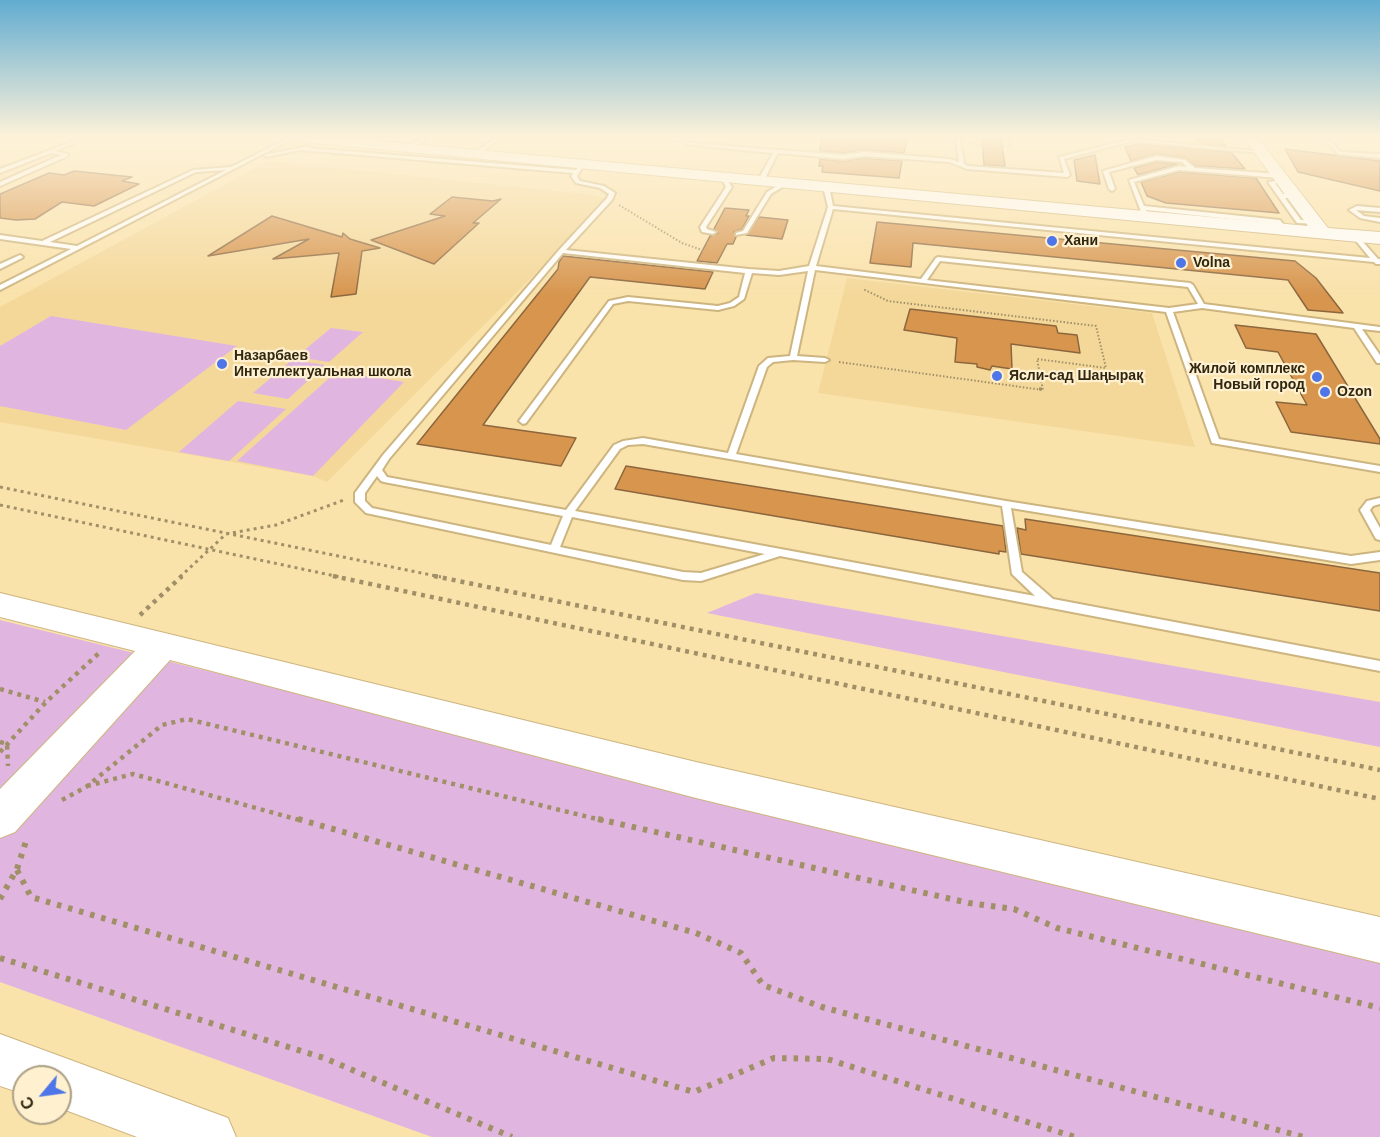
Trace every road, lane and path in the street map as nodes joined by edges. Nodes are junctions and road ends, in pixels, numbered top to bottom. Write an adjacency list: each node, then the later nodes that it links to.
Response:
1 (153, 191): 21 (lane)
2 (190, 191): 22 (lane)
3 (609, 191): 10 (lane)
4 (726, 191): 16 (lane)
5 (772, 191): 17 (lane)
6 (827, 191): 11 (lane)
7 (888, 191): 13 (street)
8 (1135, 191): 13 (lane)
9 (1288, 191): 15 (street)
10 (610, 199): 23 (lane); 28 (path)
11 (831, 207): 25 (lane); 27 (lane)
12 (1380, 210): 14 (lane)
13 (1143, 212): 15 (street)
14 (1380, 220)
15 (1319, 228): 18 (street)
16 (712, 232)
17 (738, 234)
18 (1355, 236): 20 (street); 25 (lane)
19 (0, 237): 21 (lane)
20 (1380, 238)
21 (43, 243): 22 (lane)
22 (78, 248): 31 (lane)
23 (561, 251): 28 (lane); 42 (lane)
24 (20, 257): 26 (lane)
25 (1378, 263)
26 (0, 267)
27 (812, 268): 28 (lane); 29 (lane); 30 (lane)
28 (749, 271): 39 (lane)
29 (810, 277): 36 (lane); 37 (path)
30 (922, 282): 32 (lane); 33 (lane)
31 (0, 288)
32 (1202, 306): 33 (lane); 34 (lane)
33 (1169, 310): 41 (lane)
34 (1356, 326): 35 (lane); 38 (lane)
35 (1380, 329)
36 (793, 358): 37 (lane); 40 (lane)
37 (825, 360)
38 (1380, 361)
39 (523, 421)
40 (731, 456): 46 (lane); 48 (lane)
41 (1380, 469)
42 (376, 470): 44 (lane); 48 (lane)
43 (0, 488): 49 (path)
44 (360, 493): 49 (path); 51 (lane)
45 (1380, 501): 50 (lane)
46 (1006, 504): 53 (lane); 54 (lane)
47 (0, 506): 62 (path)
48 (569, 512): 51 (lane); 52 (lane)
49 (226, 534): 60 (path)
50 (1380, 537)
51 (554, 549): 52 (lane)
52 (783, 552): 54 (lane)
53 (1380, 556)
54 (1050, 603): 57 (lane)
55 (0, 605): 56 (street)
56 (163, 644): 64 (street); 67 (street)
57 (1380, 666)
58 (0, 689): 59 (path)
59 (46, 702)
60 (1380, 770)
61 (86, 787): 63 (path); 69 (path); 74 (path)
62 (1380, 799)
63 (55, 803)
64 (14, 827): 65 (path)
65 (17, 869): 66 (path); 73 (path)
66 (0, 899)
67 (1380, 940)
68 (0, 958): 72 (path)
69 (1380, 1008)
70 (72, 1086): 71 (street)
71 (209, 1137)
72 (512, 1137)
73 (1075, 1137)
74 (1304, 1137)

